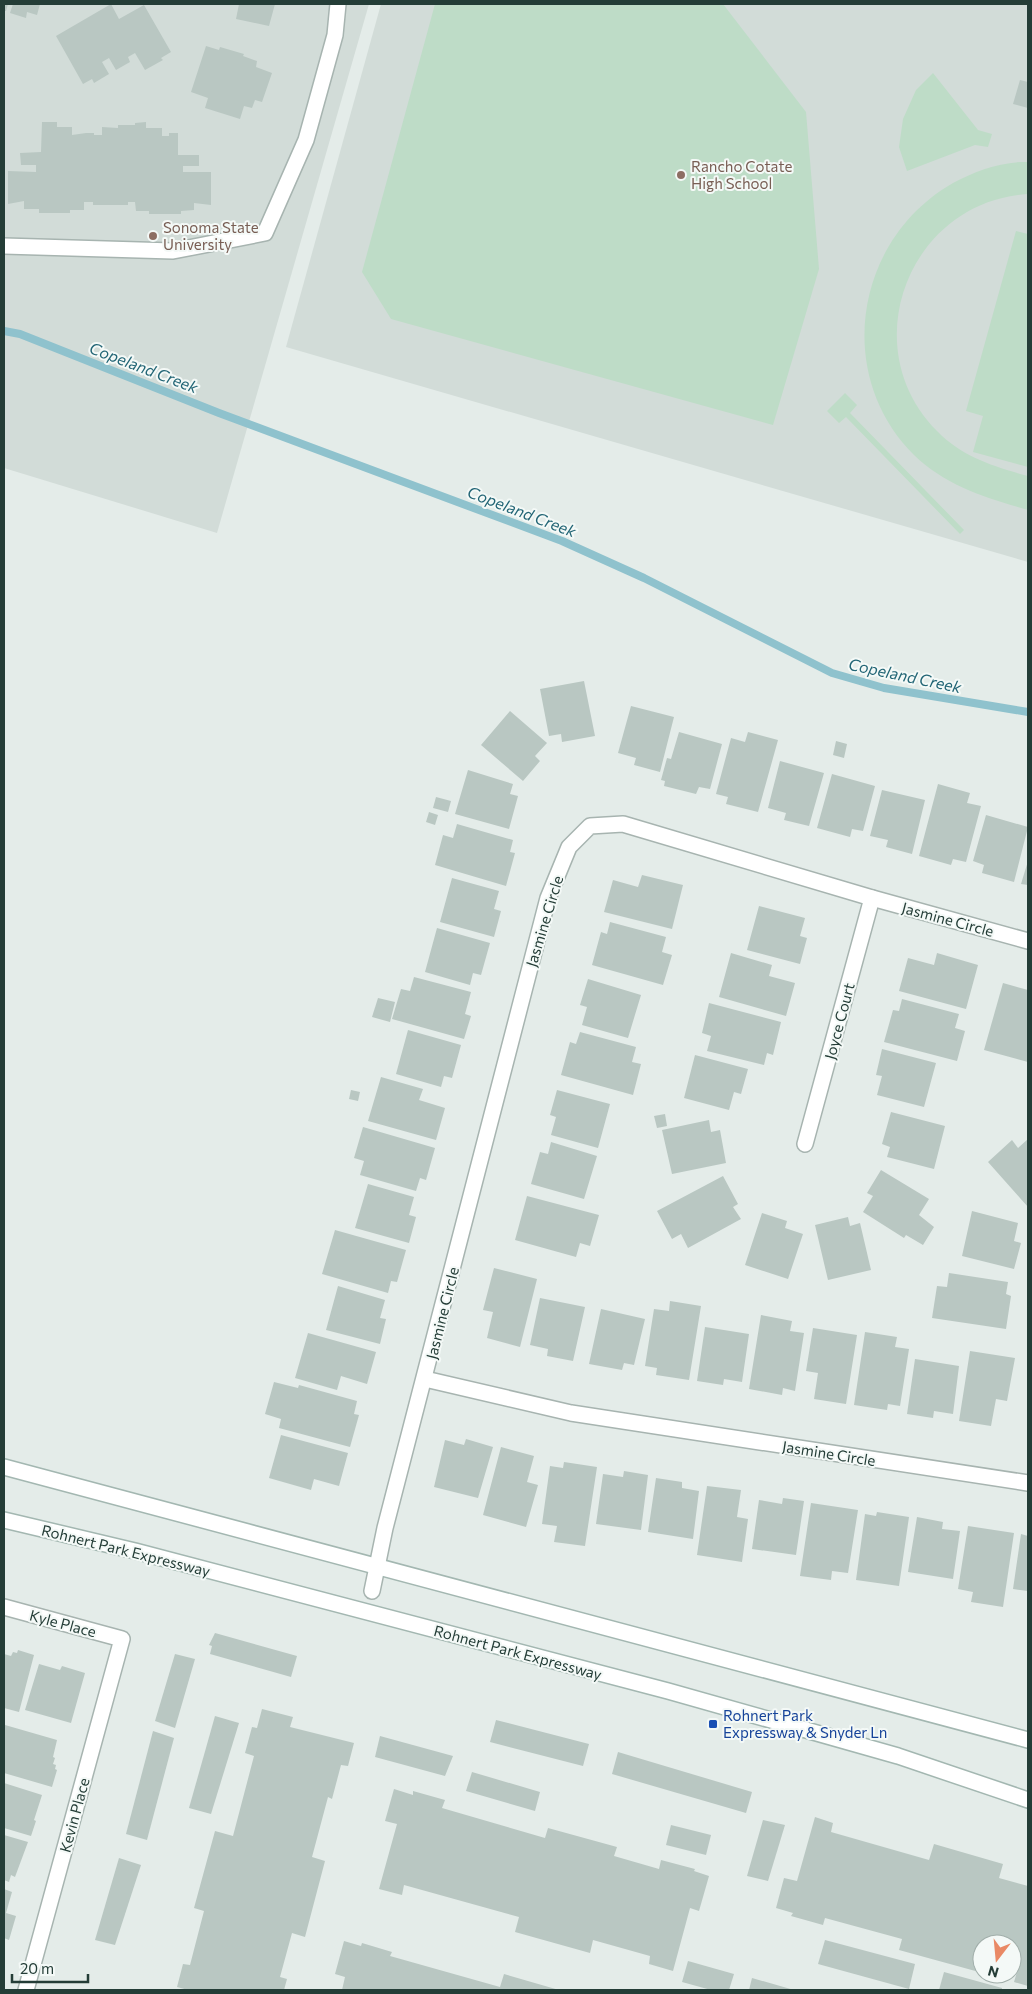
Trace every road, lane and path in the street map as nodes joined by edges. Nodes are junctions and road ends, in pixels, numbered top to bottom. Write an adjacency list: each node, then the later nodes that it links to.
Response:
1 (338, 4): 2 (street)
2 (4, 246)
3 (872, 898): 4 (street, Jasmine Circle); 5 (street, Joyce Court); 6 (street, Jasmine Circle)
4 (1028, 941)
5 (806, 1144)
6 (424, 1379): 8 (street, Jasmine Circle); 10 (street, Jasmine Circle)
7 (4, 1466): 10 (street)
8 (1028, 1483)
9 (4, 1520): 15 (street, Rohnert Park Expressway)
10 (377, 1566): 11 (street, Jasmine Circle); 14 (street)
11 (372, 1591)
12 (4, 1607): 13 (street, Kyle Place)
13 (122, 1639): 16 (street, Kevin Place)
14 (1028, 1740)
15 (1028, 1800)
16 (26, 1990)

